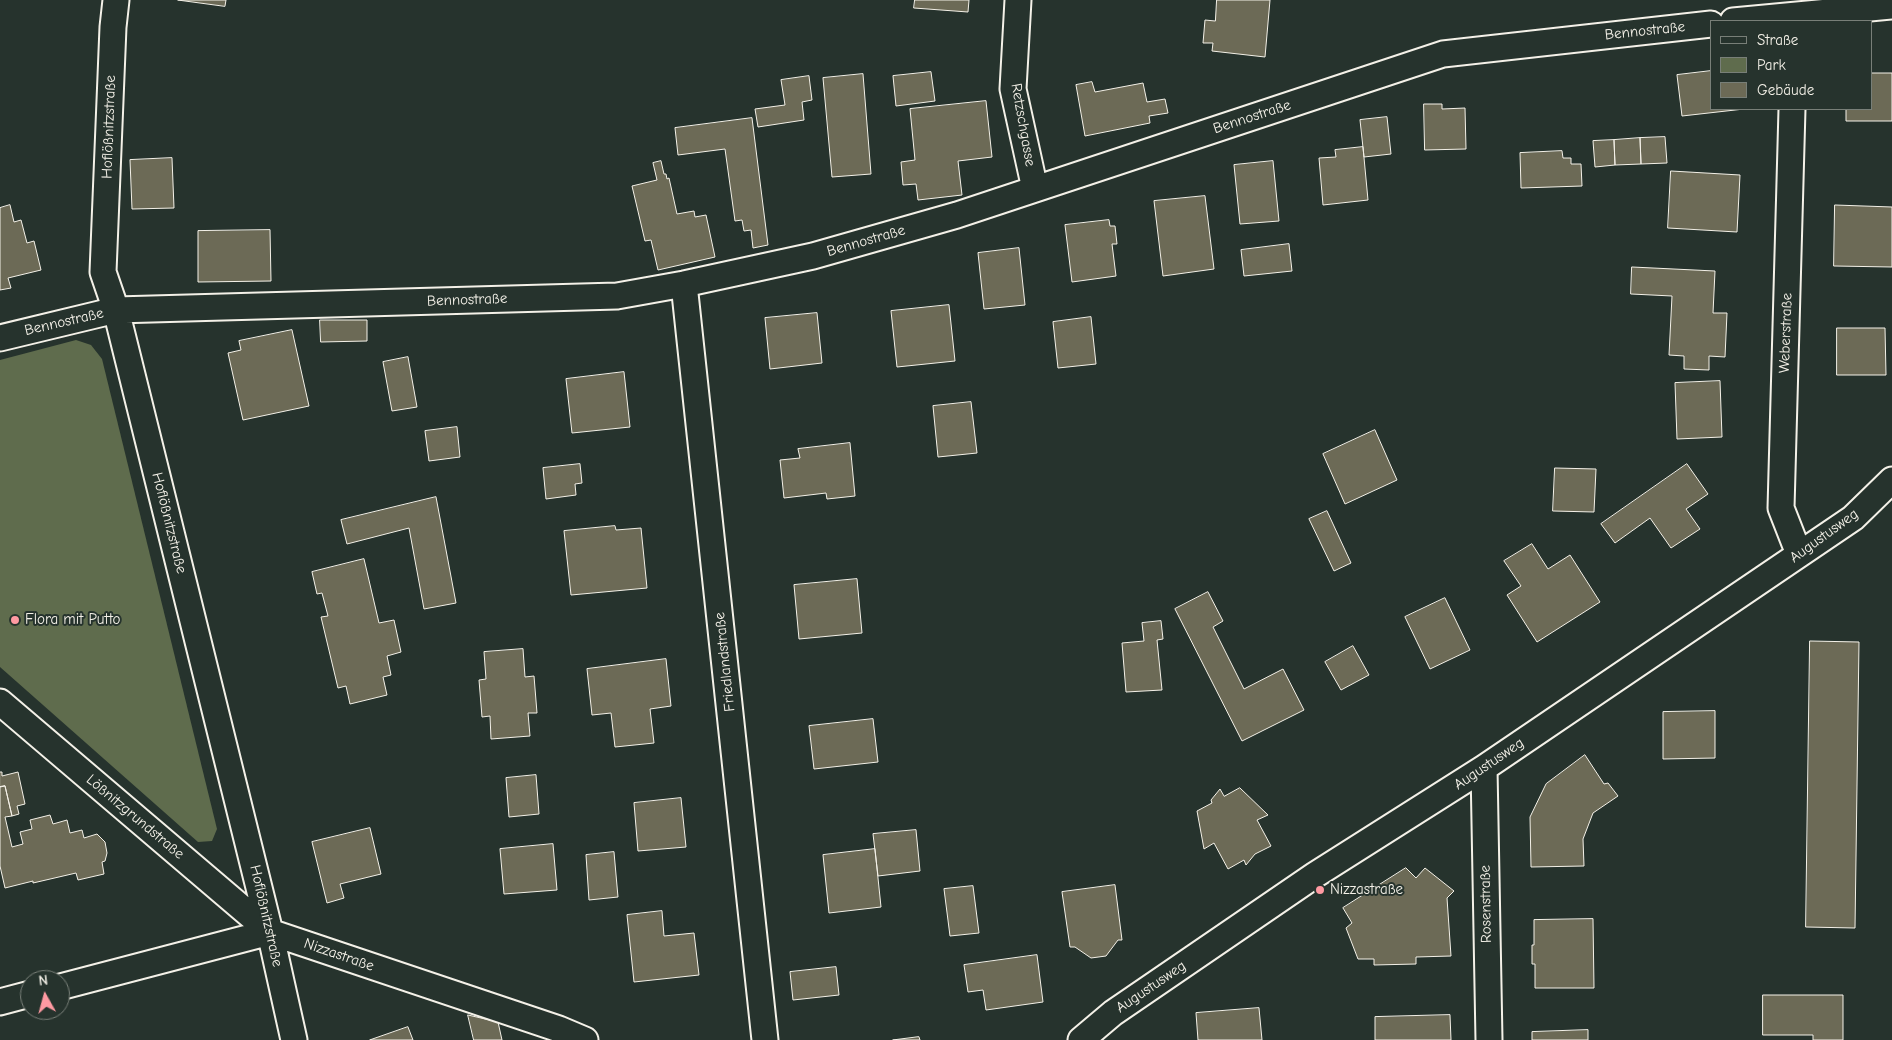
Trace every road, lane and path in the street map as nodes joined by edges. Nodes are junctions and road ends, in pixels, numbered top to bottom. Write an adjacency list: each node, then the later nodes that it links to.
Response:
1 (116, 0): 10 (street, Hoflößnitzstraße)
2 (1018, 0): 8 (street, Retzschgasse)
3 (1892, 6): 4 (street)
4 (1794, 12): 5 (street)
5 (1740, 20)
6 (1710, 24): 8 (street, Bennostraße)
7 (1792, 110): 13 (street, Weberstraße)
8 (1035, 189): 9 (street, Bennostraße)
9 (684, 284): 10 (street, Bennostraße); 22 (street, Friedlandstraße)
10 (116, 310): 11 (street, Bennostraße); 16 (street, Hoflößnitzstraße)
11 (0, 338)
12 (1892, 480): 13 (street, Augustusweg)
13 (1799, 554): 15 (street, Augustusweg)
14 (0, 702): 16 (street, Lößnitzgrundstraße)
15 (1484, 768): 23 (street, Augustusweg); 24 (street, Rosenstraße)
16 (270, 932): 17 (street); 20 (street, Hoflößnitzstraße); 21 (street, Nizzastraße)
17 (70, 984)
18 (20, 997): 19 (street)
19 (0, 1002)
20 (294, 1040)
21 (585, 1040)
22 (766, 1040)
23 (1081, 1040)
24 (1489, 1040)

